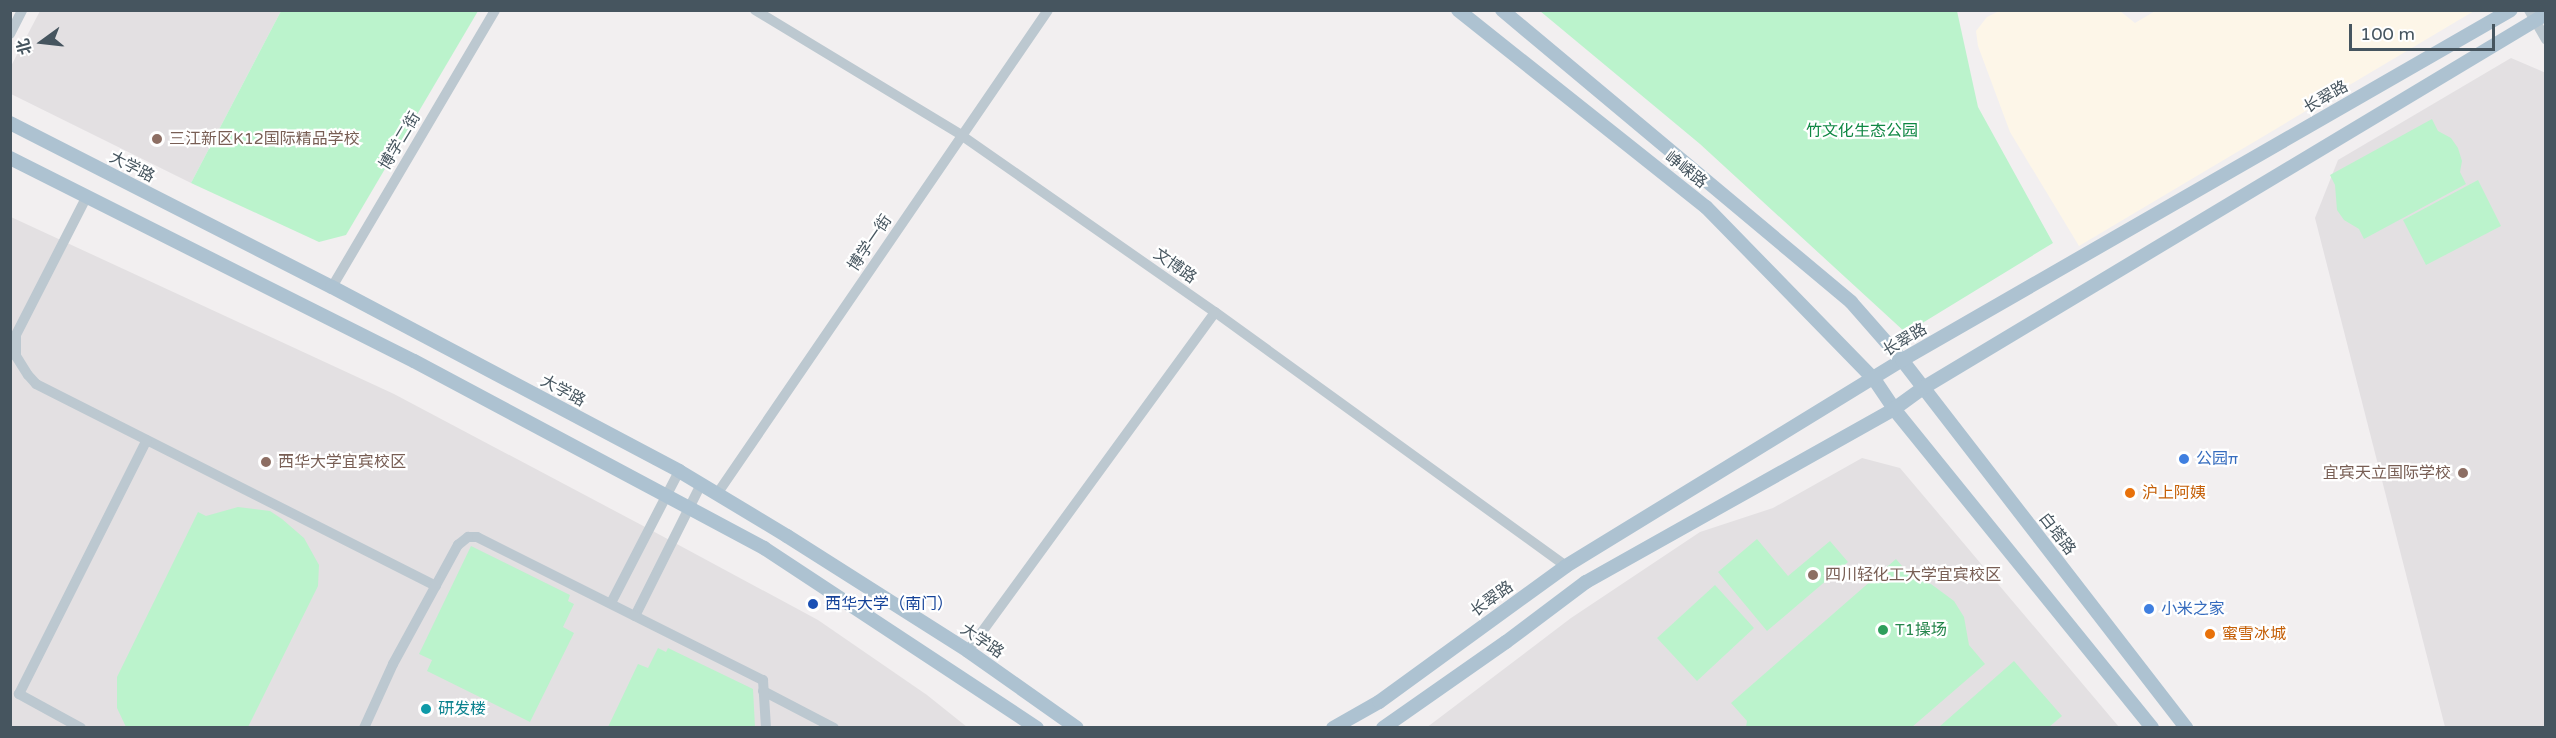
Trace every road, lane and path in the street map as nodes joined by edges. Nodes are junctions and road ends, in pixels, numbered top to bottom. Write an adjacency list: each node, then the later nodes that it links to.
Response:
1 (22, 10): 9 (street)
2 (495, 10): 15 (street, 博学二街)
3 (755, 10): 12 (street, 文博路)
4 (1048, 10): 12 (street, 博学一街)
5 (1458, 10): 18 (main road, 峥嵘路)
6 (1502, 10): 17 (main road, 峥嵘路)
7 (2511, 10): 17 (main road, 长翠路)
8 (2540, 15): 10 (street); 19 (main road)
9 (10, 34)
10 (2546, 40)
11 (10, 123): 15 (main road, 大学路)
12 (961, 135): 16 (street, 文博路); 25 (street, 博学一街)
13 (10, 158): 14 (main road)
14 (87, 196): 21 (street); 24 (main road)
15 (332, 287): 22 (main road, 大学路)
16 (1215, 312): 27 (street, 文博路); 31 (street)
17 (1902, 360): 18 (main road, 长翠路); 19 (main road, 白塔路)
18 (1874, 379): 20 (main road); 27 (main road, 长翠路)
19 (1923, 388): 20 (main road); 43 (main road, 白塔路)
20 (1894, 409): 41 (main road); 42 (main road)
21 (147, 440): 28 (street); 32 (street)
22 (679, 471): 23 (main road, 大学路); 24 (street)
23 (701, 484): 25 (main road, 大学路); 26 (street)
24 (666, 494): 26 (main road); 29 (street)
25 (717, 494): 31 (main road, 大学路)
26 (688, 507): 30 (street); 38 (main road)
27 (1566, 566): 40 (main road, 长翠路)
28 (436, 586): 29 (street); 35 (street)
29 (611, 603): 30 (street)
30 (635, 616): 33 (street)
31 (968, 651): 39 (main road, 大学路)
32 (15, 691): 34 (street)
33 (763, 691): 36 (street); 37 (street)
34 (81, 728)
35 (364, 728)
36 (766, 728)
37 (834, 728)
38 (1037, 728)
39 (1077, 728)
40 (1333, 728)
41 (1383, 728)
42 (2152, 728)
43 (2186, 728)

